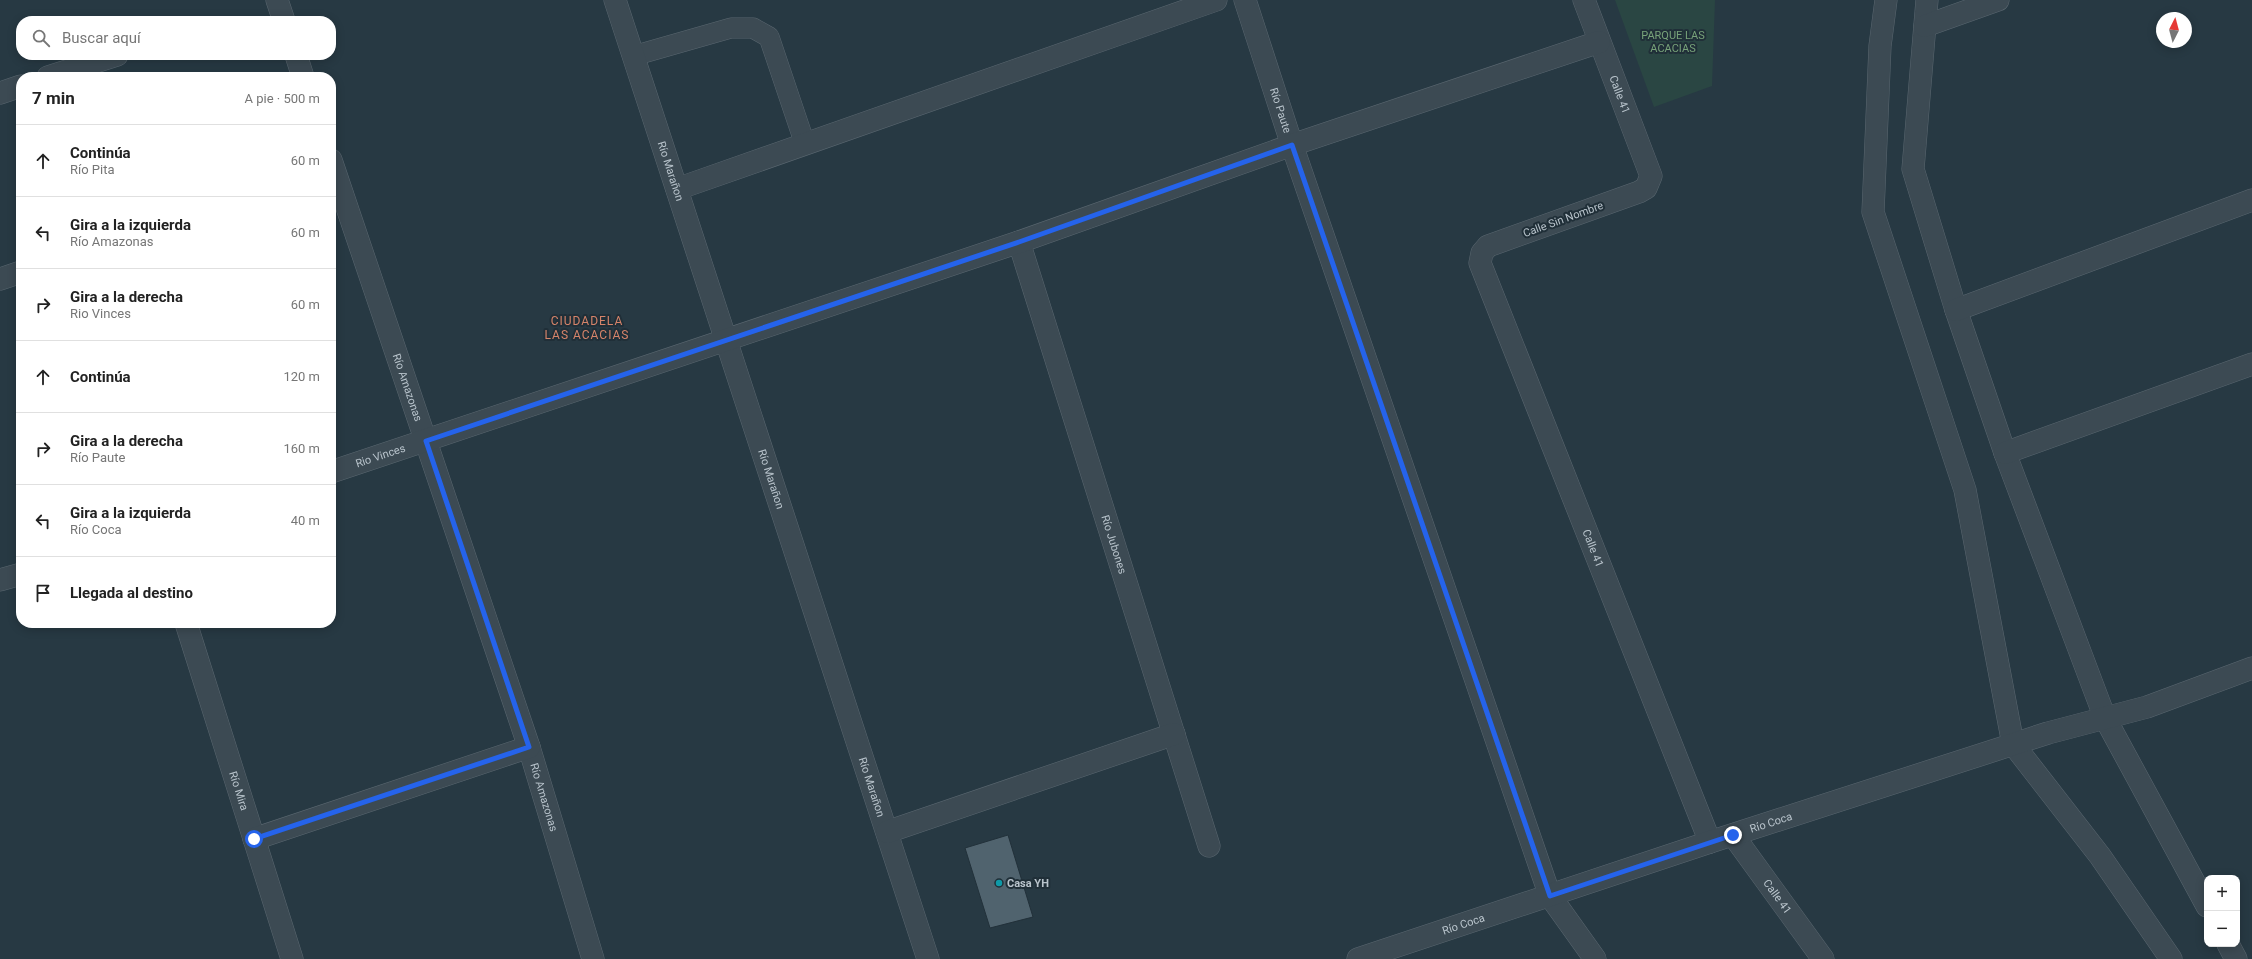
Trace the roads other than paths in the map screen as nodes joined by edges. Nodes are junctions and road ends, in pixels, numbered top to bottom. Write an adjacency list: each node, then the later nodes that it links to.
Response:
1 (277, 0): 9 (street)
2 (615, 0): 12 (street, Río Marañon)
3 (1216, 0): 19 (street)
4 (1244, 0): 20 (street, Río Paute)
5 (1584, 0): 11 (street, Calle 41)
6 (1886, 0): 41 (street)
7 (1927, 0): 10 (street)
8 (1998, 0): 10 (street)
9 (282, 16)
10 (1925, 26): 29 (street)
11 (1600, 42): 20 (street, Rio Vinces); 22 (street, Calle 41)
12 (633, 56): 19 (lane); 23 (street, Río Marañon)
13 (101, 60): 15 (street)
14 (298, 60): 16 (street)
15 (64, 72)
16 (301, 72)
17 (16, 88): 18 (street)
18 (0, 93)
19 (805, 144): 23 (street)
20 (1292, 145): 25 (street, Rio Vinces); 48 (street, Río Paute)
21 (336, 178): 32 (street, Río Amazonas)
22 (1646, 188): 26 (street, Calle Sin Nombre)
23 (677, 189): 30 (street, Río Marañon)
24 (2252, 200): 29 (street)
25 (1019, 242): 30 (street, Rio Vinces); 40 (street, Río Jubones)
26 (1482, 254): 46 (street, Calle 41)
27 (16, 274): 28 (street)
28 (0, 279)
29 (1956, 310): 33 (street)
30 (726, 340): 32 (street, Rio Vinces); 43 (street, Río Marañon)
31 (2252, 364): 33 (street)
32 (426, 441): 34 (street, Rio Vinces); 42 (street, Río Amazonas)
33 (2005, 453): 39 (street)
34 (336, 470)
35 (16, 575): 36 (street)
36 (0, 580)
37 (188, 628): 45 (street, Río Mira)
38 (2252, 668): 39 (street, Río Coca)
39 (2105, 718): 41 (street, Río Coca); 49 (street)
40 (1174, 734): 43 (street); 47 (street, Río Jubones)
41 (2013, 744): 44 (street, Río Coca); 57 (street)
42 (529, 747): 45 (street); 52 (street, Río Amazonas)
43 (886, 832): 53 (street, Río Marañon)
44 (1733, 835): 46 (street, Río Coca); 56 (street, Calle 41)
45 (254, 839): 51 (street, Río Mira)
46 (1710, 842): 48 (street, Río Coca)
47 (1209, 846)
48 (1550, 896): 54 (street, Río Coca); 55 (street, Río Paute)
49 (2204, 900)
50 (2230, 947): 58 (street)
51 (292, 959)
52 (593, 959)
53 (928, 959)
54 (1358, 959)
55 (1595, 959)
56 (1823, 959)
57 (2171, 959)
58 (2236, 959)

